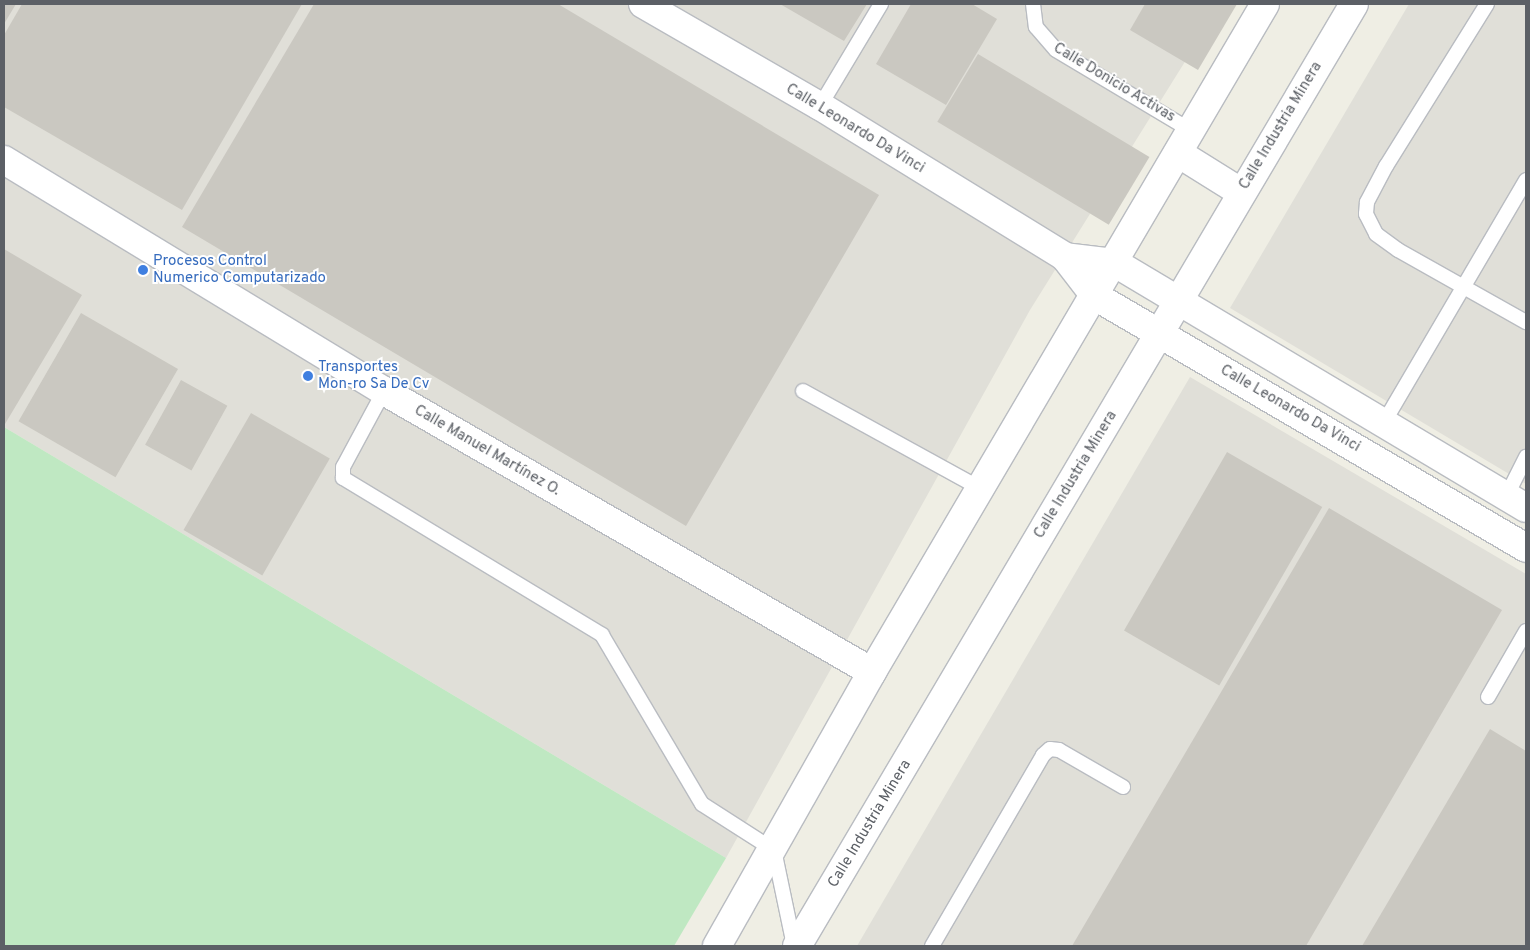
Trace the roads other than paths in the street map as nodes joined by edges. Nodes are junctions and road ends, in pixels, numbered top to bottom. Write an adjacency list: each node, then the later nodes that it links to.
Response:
1 (881, 4): 7 (lane)
2 (1033, 4): 8 (lane, Calle Donicio Activas)
3 (1265, 4): 8 (main road)
4 (1354, 4): 11 (main road, Calle Industria Minera)
5 (1487, 4): 14 (lane)
6 (650, 5): 7 (main road, Calle Leonardo Da Vinci)
7 (820, 106): 12 (main road, Calle Leonardo Da Vinci)
8 (1185, 142): 11 (main road); 13 (main road)
9 (4, 160): 19 (main road, Calle Manuel Martínez O.)
10 (1526, 180): 14 (lane)
11 (1242, 193): 16 (main road, Calle Industria Minera)
12 (1065, 257): 13 (main road, Calle Leonardo Da Vinci); 15 (main road, Calle Leonardo Da Vinci)
13 (1115, 263): 15 (main road); 16 (main road, Calle Leonardo Da Vinci)
14 (1462, 287): 17 (lane); 21 (lane)
15 (1095, 296): 18 (main road, Calle Leonardo Da Vinci); 23 (main road)
16 (1179, 300): 18 (main road, Calle Industria Minera); 21 (main road, Calle Leonardo Da Vinci)
17 (1526, 322)
18 (1159, 334): 25 (main road, Calle Leonardo Da Vinci); 32 (main road, Calle Industria Minera)
19 (384, 391): 27 (main road, Calle Manuel Martínez O.); 30 (lane)
20 (803, 391): 23 (lane)
21 (1383, 424): 24 (main road, Calle Leonardo Da Vinci)
22 (1526, 457): 24 (lane)
23 (981, 489): 27 (main road)
24 (1516, 503)
25 (1526, 548)
26 (1526, 631): 28 (lane)
27 (872, 672): 30 (main road)
28 (1488, 697)
29 (1123, 787): 33 (lane)
30 (774, 850): 31 (main road); 32 (lane)
31 (716, 946)
32 (796, 946)
33 (932, 946)

